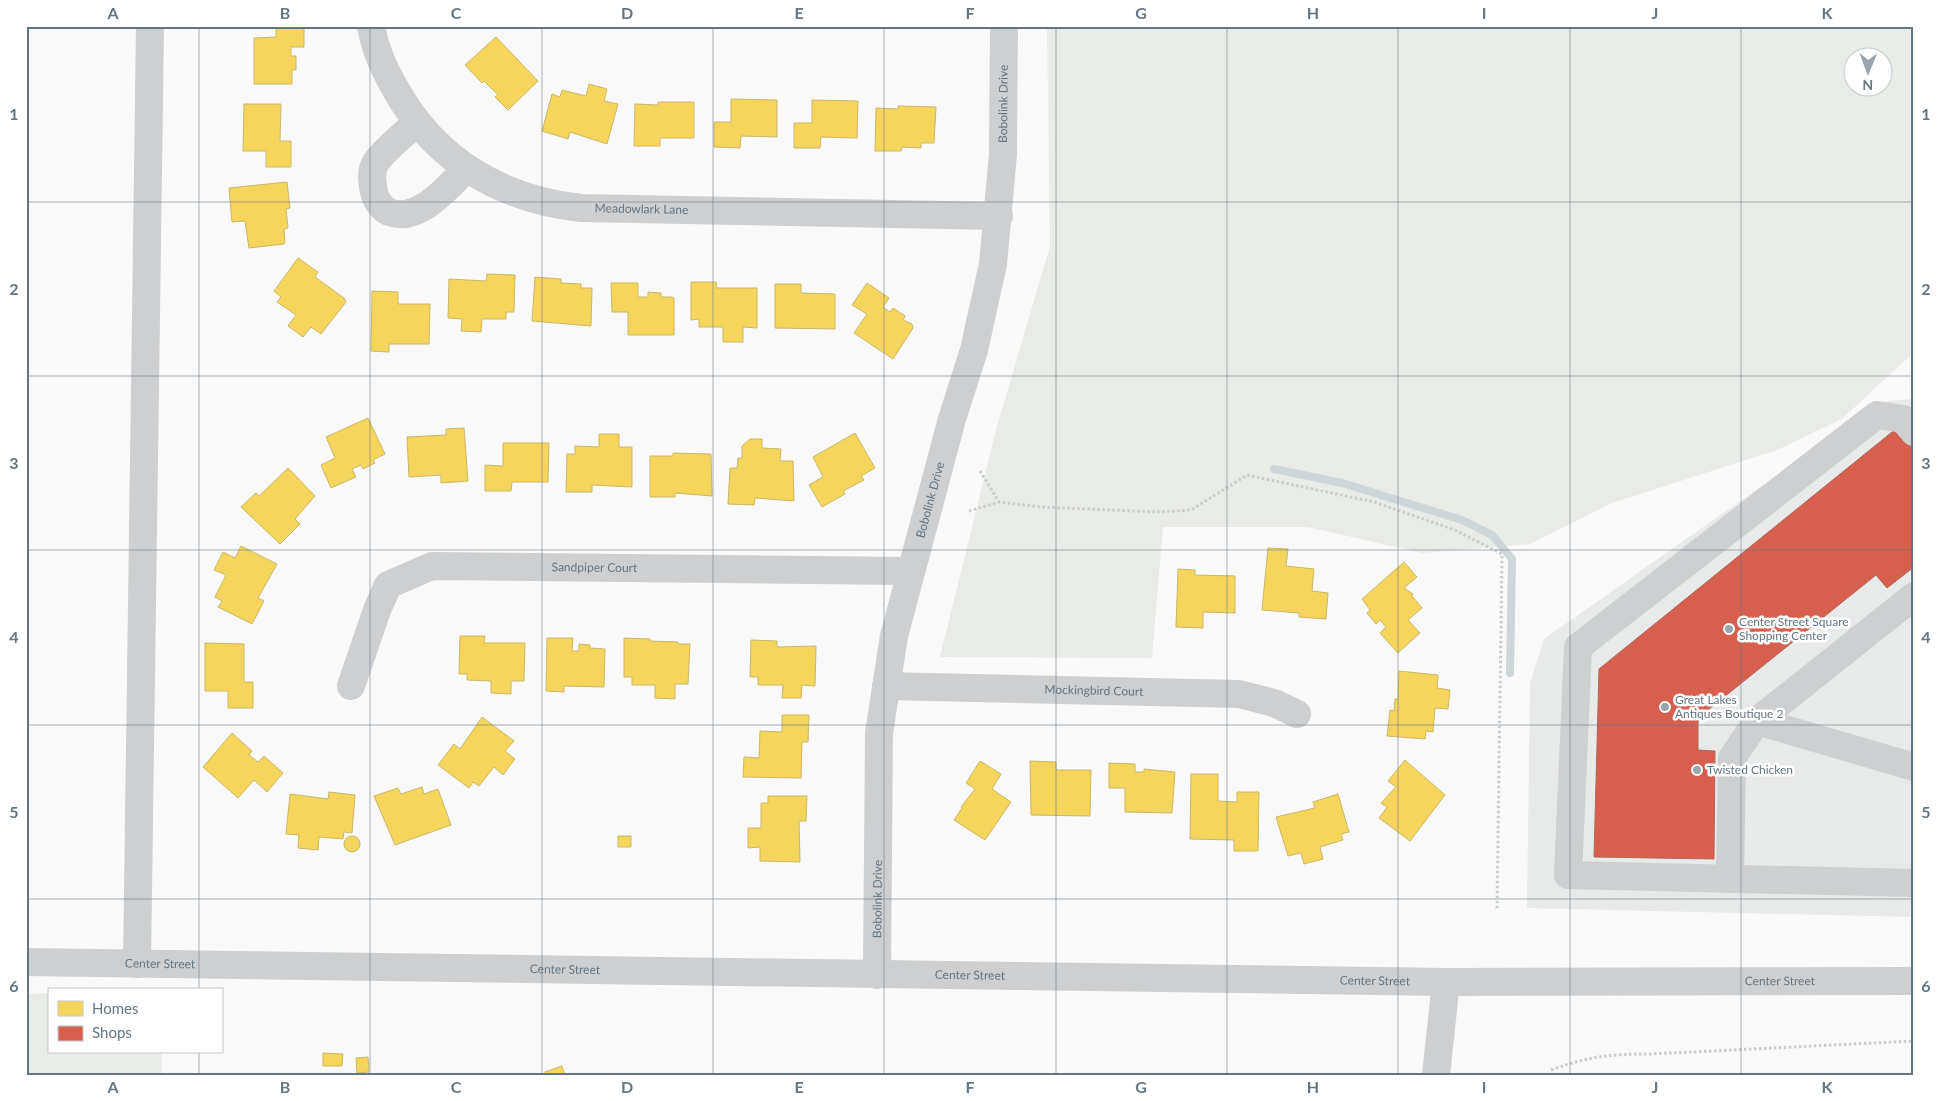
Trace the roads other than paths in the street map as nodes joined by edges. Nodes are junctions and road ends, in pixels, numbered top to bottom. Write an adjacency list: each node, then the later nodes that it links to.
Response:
1 (150, 26): 18 (street)
2 (371, 26): 4 (street, Meadowlark Lane)
3 (1004, 26): 6 (street, Bobolink Drive)
4 (417, 122): 5 (street, Meadowlark Lane); 5 (street)
5 (467, 168): 6 (street, Meadowlark Lane)
6 (999, 216): 8 (street, Bobolink Drive)
7 (1914, 432): 15 (street)
8 (911, 571): 10 (street, Sandpiper Court); 11 (street, Bobolink Drive)
9 (1914, 596): 13 (street)
10 (351, 686)
11 (886, 686): 12 (street, Mockingbird Court); 19 (street, Bobolink Drive)
12 (1297, 714)
13 (1757, 721): 14 (street); 15 (street)
14 (1914, 767)
15 (1730, 879): 16 (street)
16 (1914, 883)
17 (26, 962): 18 (street, Center Street)
18 (137, 964): 19 (street, Center Street)
19 (877, 976): 21 (street, Center Street)
20 (1914, 981): 21 (street, Center Street)
21 (1446, 982): 22 (street)
22 (1436, 1075)

